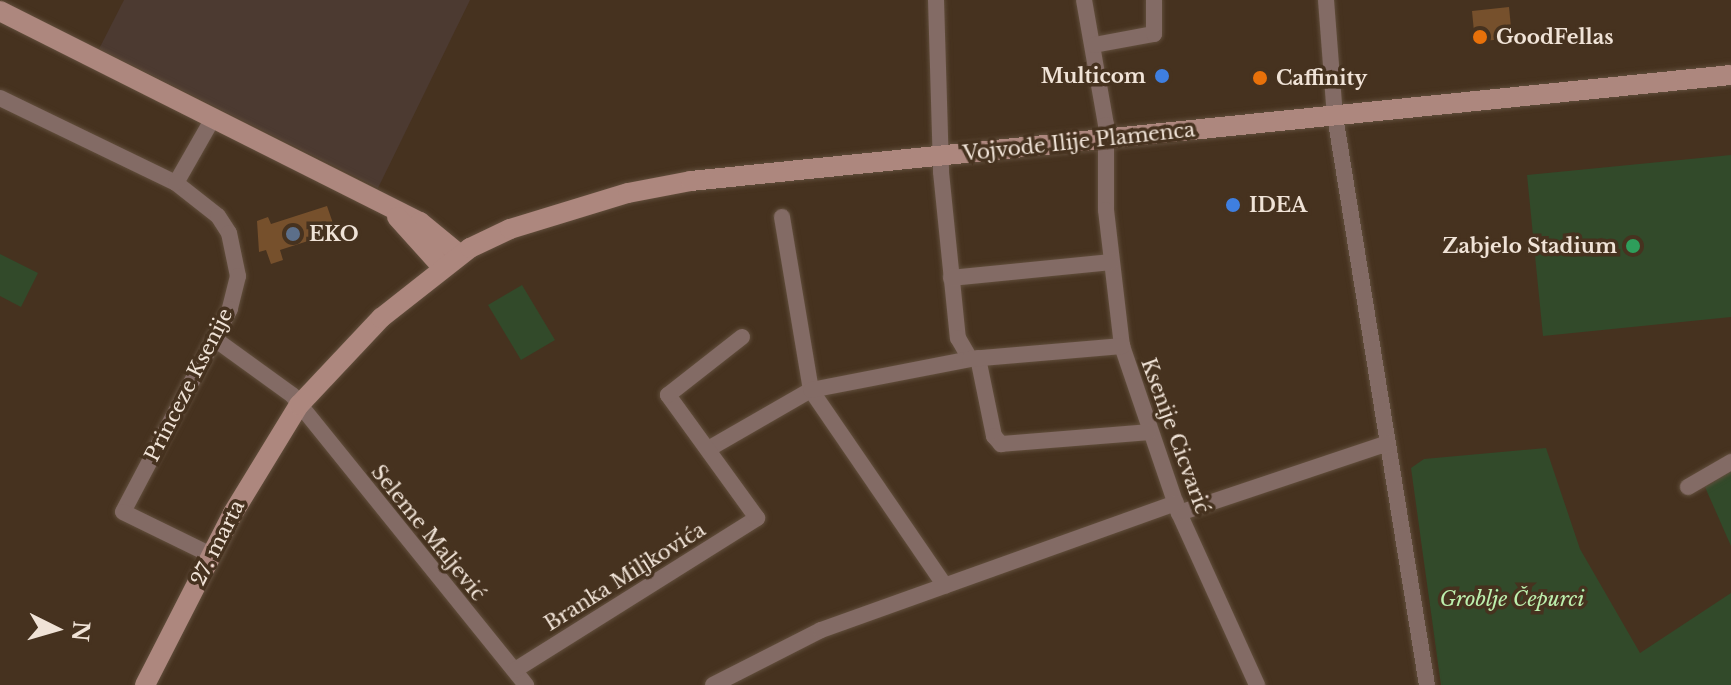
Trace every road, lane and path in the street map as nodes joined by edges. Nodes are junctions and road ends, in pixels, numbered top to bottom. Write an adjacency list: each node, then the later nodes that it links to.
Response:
1 (936, 0): 12 (street)
2 (1084, 0): 6 (street)
3 (1154, 0): 6 (street)
4 (1326, 0): 9 (street)
5 (0, 11): 10 (street)
6 (1094, 45): 11 (street)
7 (1731, 75): 9 (street, Vojvode Ilije Plamenca)
8 (0, 98): 13 (street, Princeze Ksenije)
9 (1335, 116): 11 (street, Vojvode Ilije Plamenca); 27 (street)
10 (212, 120): 13 (street); 14 (street)
11 (1107, 139): 12 (street, Vojvode Ilije Plamenca); 17 (street, Ksenije Cicvarić)
12 (940, 157): 16 (street, Vojvode Ilije Plamenca); 19 (street)
13 (176, 183): 21 (street, Princeze Ksenije)
14 (389, 209): 16 (street); 18 (street)
15 (782, 217): 24 (street)
16 (460, 255): 18 (street, Vojvode Ilije Plamenca)
17 (1111, 262): 19 (street); 22 (street, Ksenije Cicvarić)
18 (443, 268): 25 (street, 27. marta)
19 (951, 278): 23 (street)
20 (742, 337): 28 (street)
21 (216, 340): 25 (street); 32 (street, Princeze Ksenije)
22 (1122, 346): 23 (street); 26 (street, Ksenije Cicvarić)
23 (974, 358): 24 (street); 26 (street)
24 (811, 390): 28 (street); 33 (street)
25 (299, 405): 32 (street, 27. marta); 34 (street, Seleme Maljević)
26 (1149, 432): 31 (street, Ksenije Cicvarić)
27 (1388, 443): 31 (street); 39 (street)
28 (710, 448): 34 (street, Branka Miljkovića)
29 (1731, 462): 30 (street)
30 (1688, 487)
31 (1178, 508): 33 (street); 38 (street, Ksenije Cicvarić)
32 (211, 555): 35 (street, 27. marta)
33 (945, 586): 37 (street)
34 (515, 670): 36 (street, Seleme Maljević)
35 (145, 685)
36 (526, 685)
37 (713, 685)
38 (1257, 685)
39 (1427, 685)

